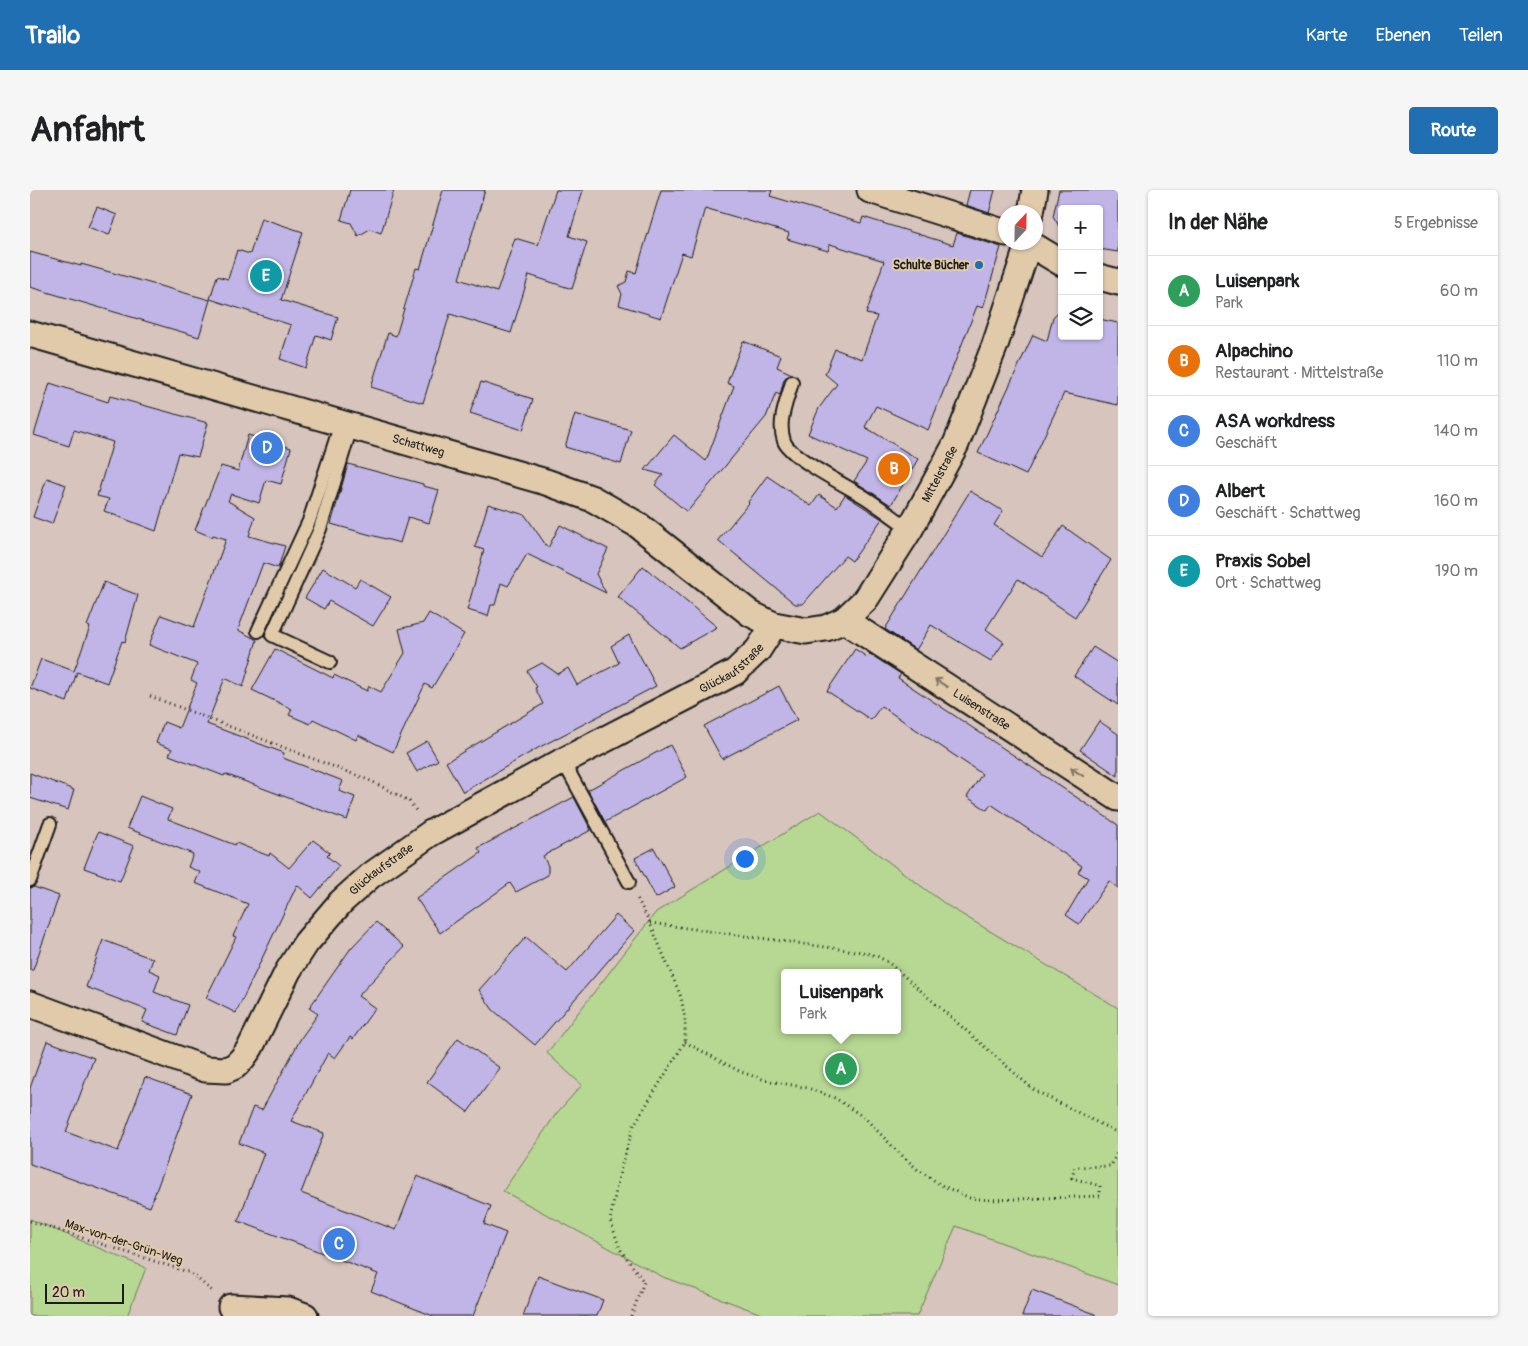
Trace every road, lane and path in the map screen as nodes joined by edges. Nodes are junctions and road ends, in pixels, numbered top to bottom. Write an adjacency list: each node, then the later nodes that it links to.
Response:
1 (870, 190): 4 (street)
2 (1035, 190): 3 (street)
3 (1032, 205)
4 (998, 230)
5 (1026, 250): 13 (street, Mittelstraße)
6 (1040, 250): 7 (street)
7 (1058, 261)
8 (1103, 278): 9 (street)
9 (1118, 282)
10 (30, 334): 12 (street, Schattweg)
11 (792, 382): 13 (lane)
12 (346, 425): 15 (street, Schattweg); 16 (lane); 17 (lane)
13 (910, 529): 14 (street, Mittelstraße)
14 (844, 620): 15 (street, Mittelstraße); 20 (street, Luisenstraße, one-way to 14)
15 (774, 625): 19 (street, Glückaufstraße)
16 (258, 631)
17 (330, 662)
18 (150, 696): 22 (path)
19 (563, 761): 22 (street, Glückaufstraße); 24 (lane)
20 (1118, 798)
21 (50, 824): 23 (lane)
22 (431, 833): 28 (street, Glückaufstraße)
23 (30, 880)
24 (629, 882): 25 (path)
25 (650, 923): 26 (path); 29 (path)
26 (896, 969)
27 (901, 974): 30 (path)
28 (30, 1004)
29 (685, 1042): 31 (path); 35 (path)
30 (1118, 1133)
31 (1118, 1150)
32 (30, 1221): 33 (path, Max-von-der-Grün-Weg)
33 (231, 1307): 34 (street)
34 (305, 1316)
35 (631, 1316)

